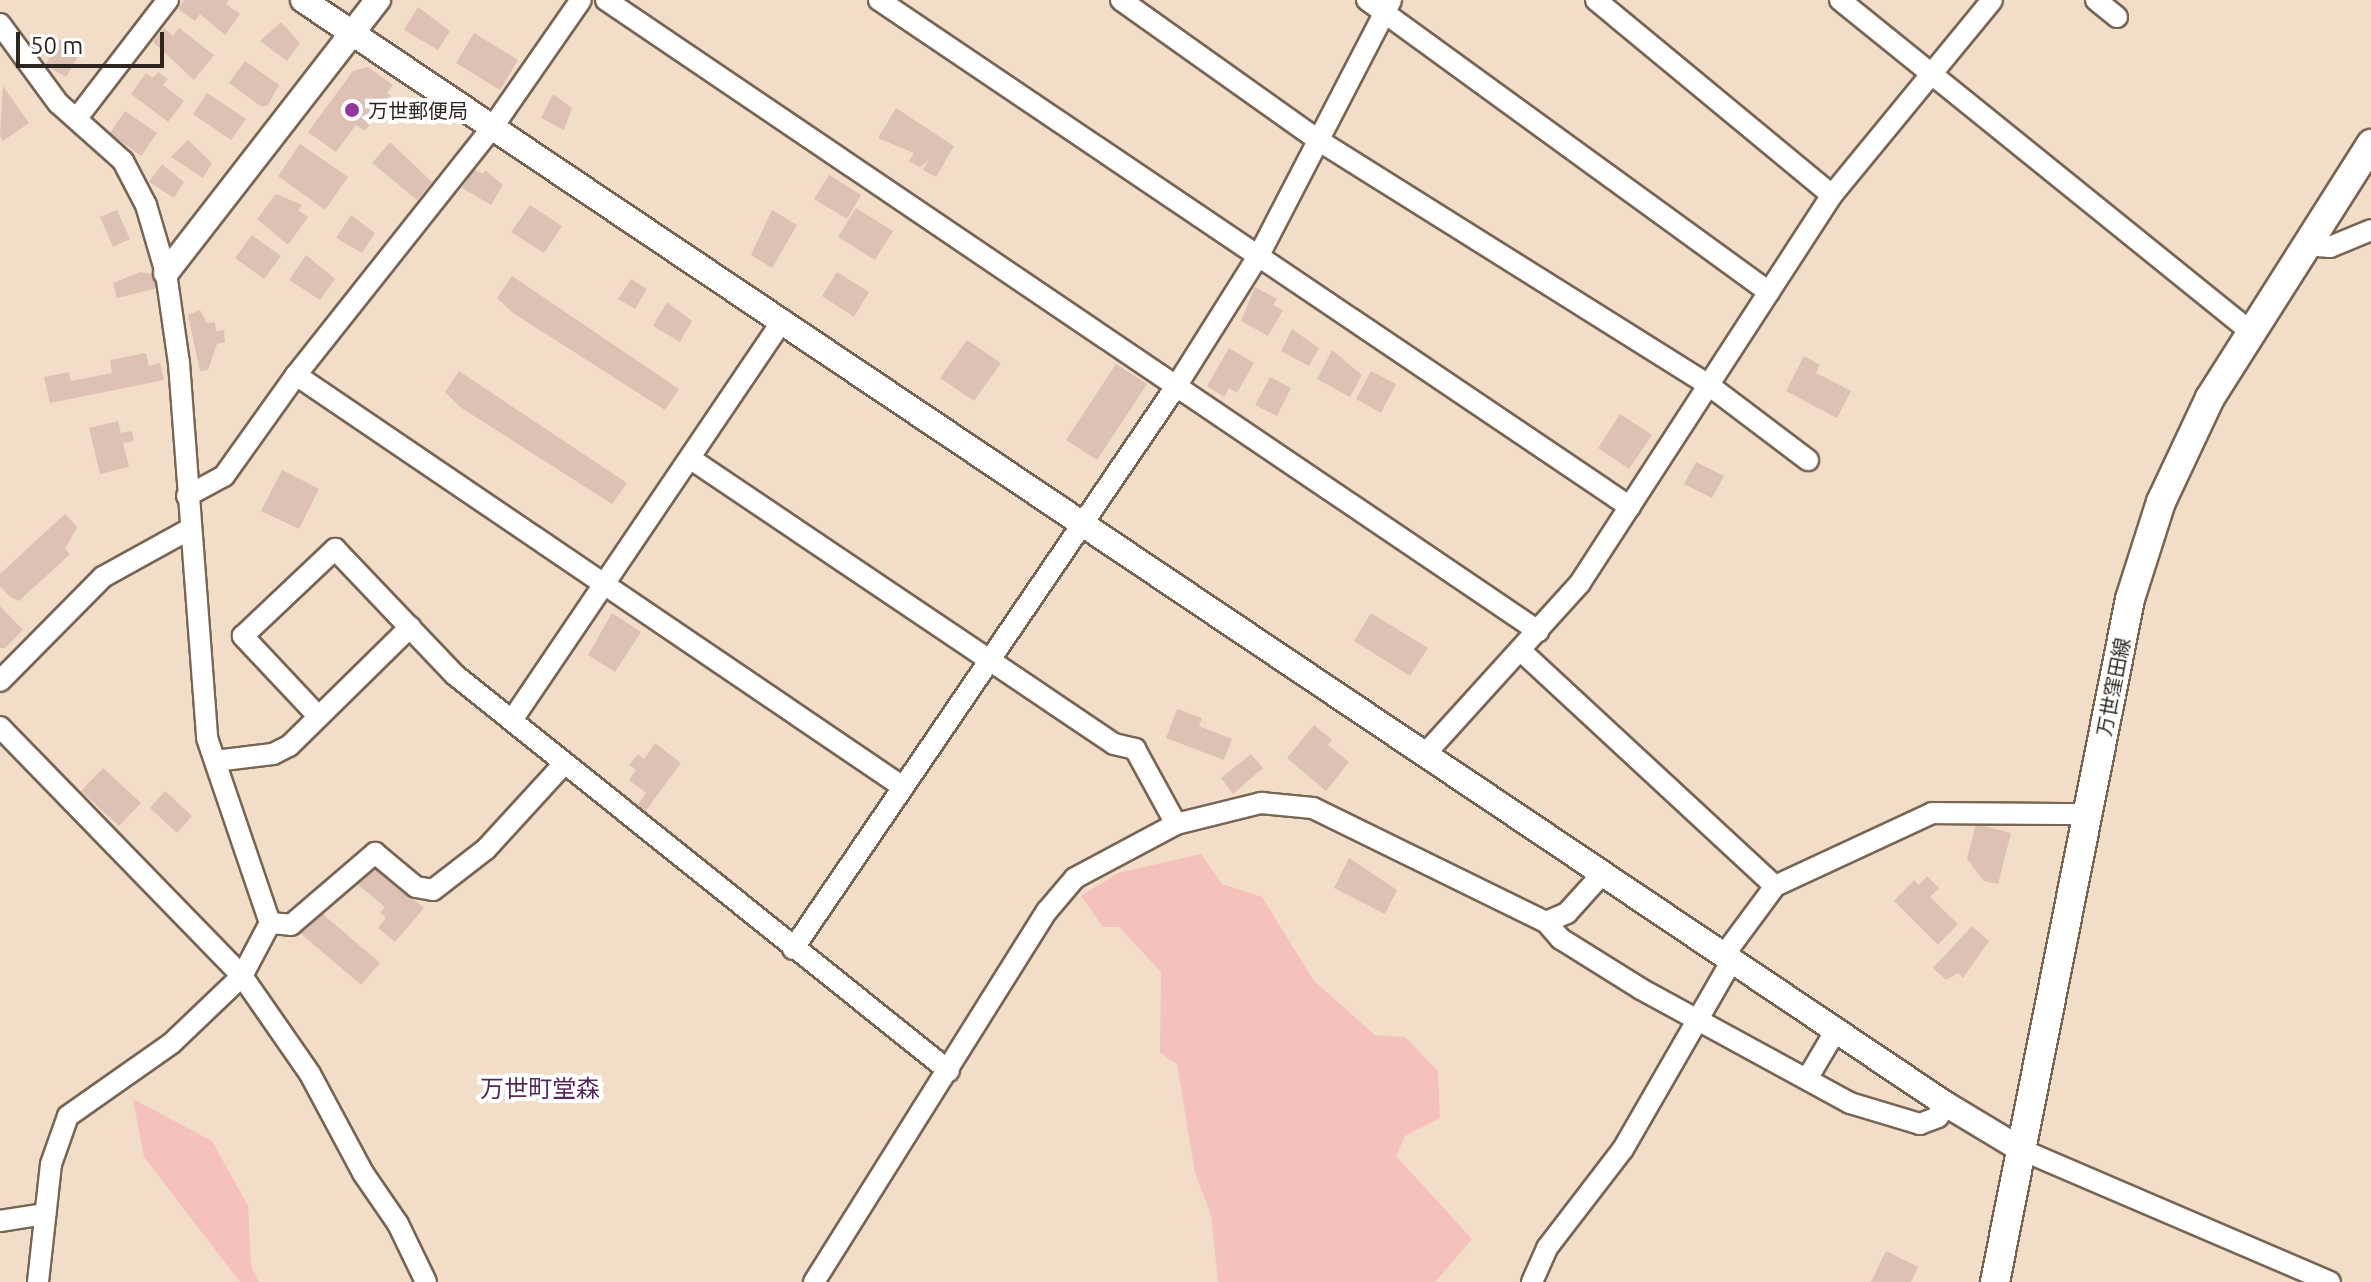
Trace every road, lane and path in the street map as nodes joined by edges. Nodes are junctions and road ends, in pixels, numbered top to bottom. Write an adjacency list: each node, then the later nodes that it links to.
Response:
1 (168, 0): 18 (street)
2 (303, 0): 16 (street)
3 (378, 0): 16 (street)
4 (581, 0): 19 (street)
5 (606, 0): 31 (street)
6 (879, 0): 25 (street)
7 (1121, 0): 20 (street)
8 (1367, 0): 13 (street)
9 (1596, 0): 22 (street)
10 (1840, 0): 17 (street)
11 (1992, 0): 17 (street)
12 (2096, 0): 14 (street)
13 (1388, 6): 20 (street); 27 (street)
14 (2117, 17)
15 (0, 24): 18 (street)
16 (354, 32): 19 (street); 26 (street)
17 (1929, 75): 22 (street); 29 (street)
18 (77, 118): 26 (street)
19 (494, 125): 28 (street); 30 (street)
20 (1318, 140): 25 (street); 32 (street)
21 (2371, 144): 24 (main road, 万世窪田線)
22 (1832, 195): 27 (street)
23 (2371, 230): 24 (street)
24 (2306, 245): 29 (main road, 万世窪田線)
25 (1259, 255): 31 (street); 36 (street)
26 (166, 273): 35 (street)
27 (1769, 292): 32 (street)
28 (783, 320): 33 (street); 37 (street)
29 (2251, 332): 52 (main road, 万世窪田線)
30 (296, 375): 35 (street); 39 (street)
31 (1177, 385): 37 (street); 41 (street)
32 (1710, 386): 34 (street); 36 (street)
33 (691, 459): 39 (street); 43 (street)
34 (1808, 460)
35 (187, 496): 38 (street)
36 (1630, 507): 41 (street)
37 (1084, 522): 43 (street); 48 (street)
38 (190, 529): 44 (street); 49 (street)
39 (606, 586): 46 (street); 51 (street)
40 (410, 627): 45 (street); 45 (street); 46 (street)
41 (1538, 631): 42 (street)
42 (1520, 650): 48 (street); 55 (street)
43 (990, 659): 51 (street); 53 (street)
44 (0, 681)
45 (318, 716): 49 (street)
46 (512, 720): 50 (street)
47 (0, 727): 60 (street)
48 (1426, 753): 54 (street)
49 (215, 761): 57 (street)
50 (564, 764): 57 (street); 58 (street)
51 (903, 787): 58 (street)
52 (2088, 814): 55 (street); 66 (main road, 万世窪田線)
53 (1176, 824): 56 (street); 63 (street)
54 (1603, 873): 56 (street); 59 (street)
55 (1775, 886): 59 (street)
56 (1546, 922): 61 (street)
57 (270, 923): 60 (street)
58 (793, 949): 63 (street)
59 (1728, 958): 61 (street); 62 (street)
60 (242, 976): 67 (street); 70 (street)
61 (1699, 1023): 64 (street); 72 (street)
62 (1836, 1030): 64 (street); 65 (street)
63 (949, 1071): 71 (street)
64 (1807, 1079): 65 (street)
65 (1947, 1105): 66 (street)
66 (2022, 1150): 73 (main road, 万世窪田線); 74 (street)
67 (45, 1214): 68 (street); 69 (street)
68 (0, 1221)
69 (38, 1282)
70 (426, 1282)
71 (814, 1282)
72 (1532, 1282)
73 (1995, 1282)
74 (2330, 1282)

